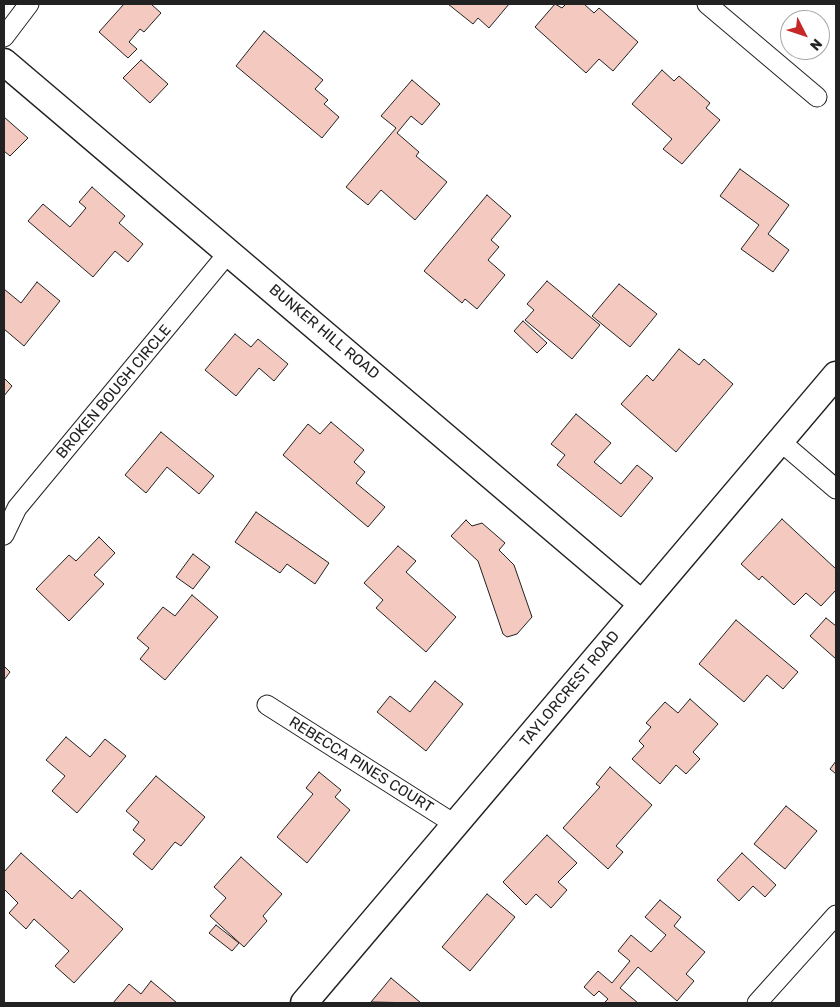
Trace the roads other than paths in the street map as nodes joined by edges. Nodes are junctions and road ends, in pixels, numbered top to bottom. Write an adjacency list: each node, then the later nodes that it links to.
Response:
1 (29, 4): 3 (street)
2 (707, 4): 5 (street)
3 (4, 37)
4 (4, 62): 6 (street, BUNKER HILL ROAD)
5 (817, 97)
6 (229, 252): 10 (street, BROKEN BOUGH CIRCLE); 11 (street, BUNKER HILL ROAD)
7 (836, 376): 8 (street, TAYLORCREST ROAD)
8 (780, 442): 9 (street); 11 (street, TAYLORCREST ROAD)
9 (836, 489)
10 (4, 535)
11 (642, 604): 13 (street, TAYLORCREST ROAD)
12 (267, 705): 13 (street, REBECCA PINES COURT)
13 (456, 825): 15 (street, TAYLORCREST ROAD)
14 (836, 915): 16 (street)
15 (304, 1003)
16 (757, 1003)

